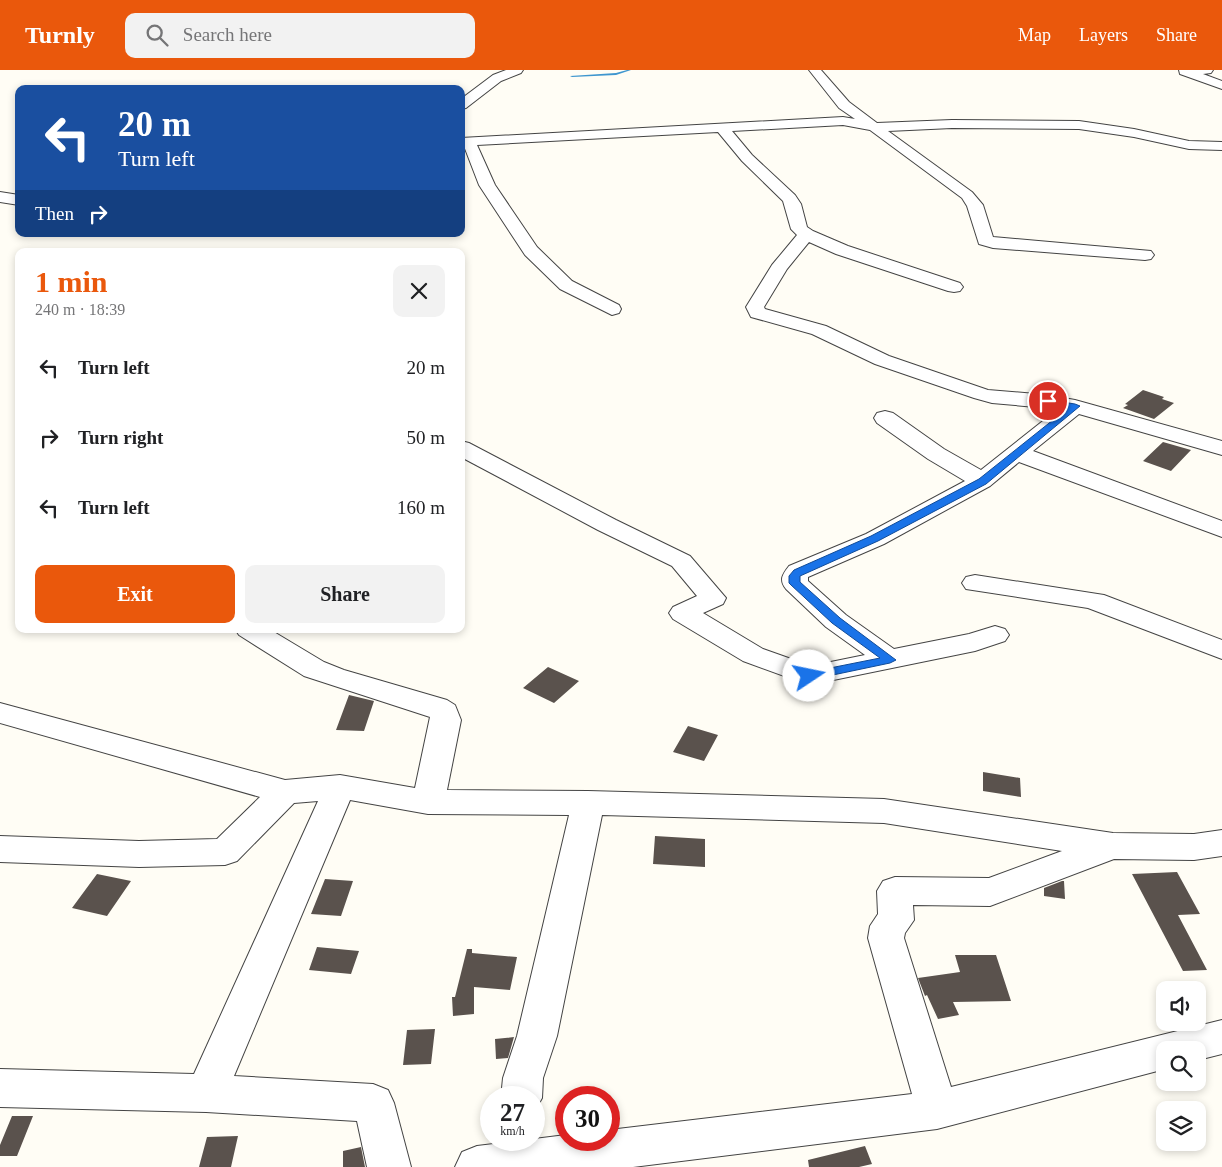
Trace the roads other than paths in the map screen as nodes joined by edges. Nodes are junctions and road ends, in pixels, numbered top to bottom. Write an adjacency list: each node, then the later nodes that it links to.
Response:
1 (517, 70): 5 (street)
2 (815, 70): 6 (street)
3 (1208, 70): 4 (street)
4 (1222, 85)
5 (465, 102)
6 (850, 118): 7 (street); 8 (street)
7 (873, 126): 10 (street); 14 (street)
8 (721, 127): 9 (street); 13 (street)
9 (465, 142): 16 (street)
10 (1222, 146)
11 (0, 197): 12 (street)
12 (15, 199)
13 (807, 235): 15 (street); 17 (street)
14 (1145, 255)
15 (954, 286)
16 (612, 309)
17 (1075, 406): 19 (street); 21 (street)
18 (885, 418): 22 (street)
19 (1222, 448)
20 (465, 450): 28 (street)
21 (1016, 453): 22 (street); 23 (street)
22 (982, 482): 28 (street)
23 (1222, 530)
24 (976, 583): 27 (street)
25 (256, 633): 32 (street)
26 (995, 635): 28 (street)
27 (1222, 650)
28 (890, 660)
29 (0, 713): 31 (street)
30 (340, 787): 31 (street); 32 (street); 42 (street)
31 (285, 792): 36 (street)
32 (428, 802): 33 (street)
33 (588, 803): 35 (street); 40 (street)
34 (1222, 843): 35 (street)
35 (1113, 846): 43 (street)
36 (0, 849)
37 (1222, 1037): 38 (street)
38 (1206, 1041)
39 (1156, 1053): 43 (street)
40 (522, 1086)
41 (0, 1088): 42 (street)
42 (206, 1093): 46 (street)
43 (938, 1110): 44 (street)
44 (545, 1148)
45 (520, 1151): 47 (street)
46 (389, 1167)
47 (477, 1167)

